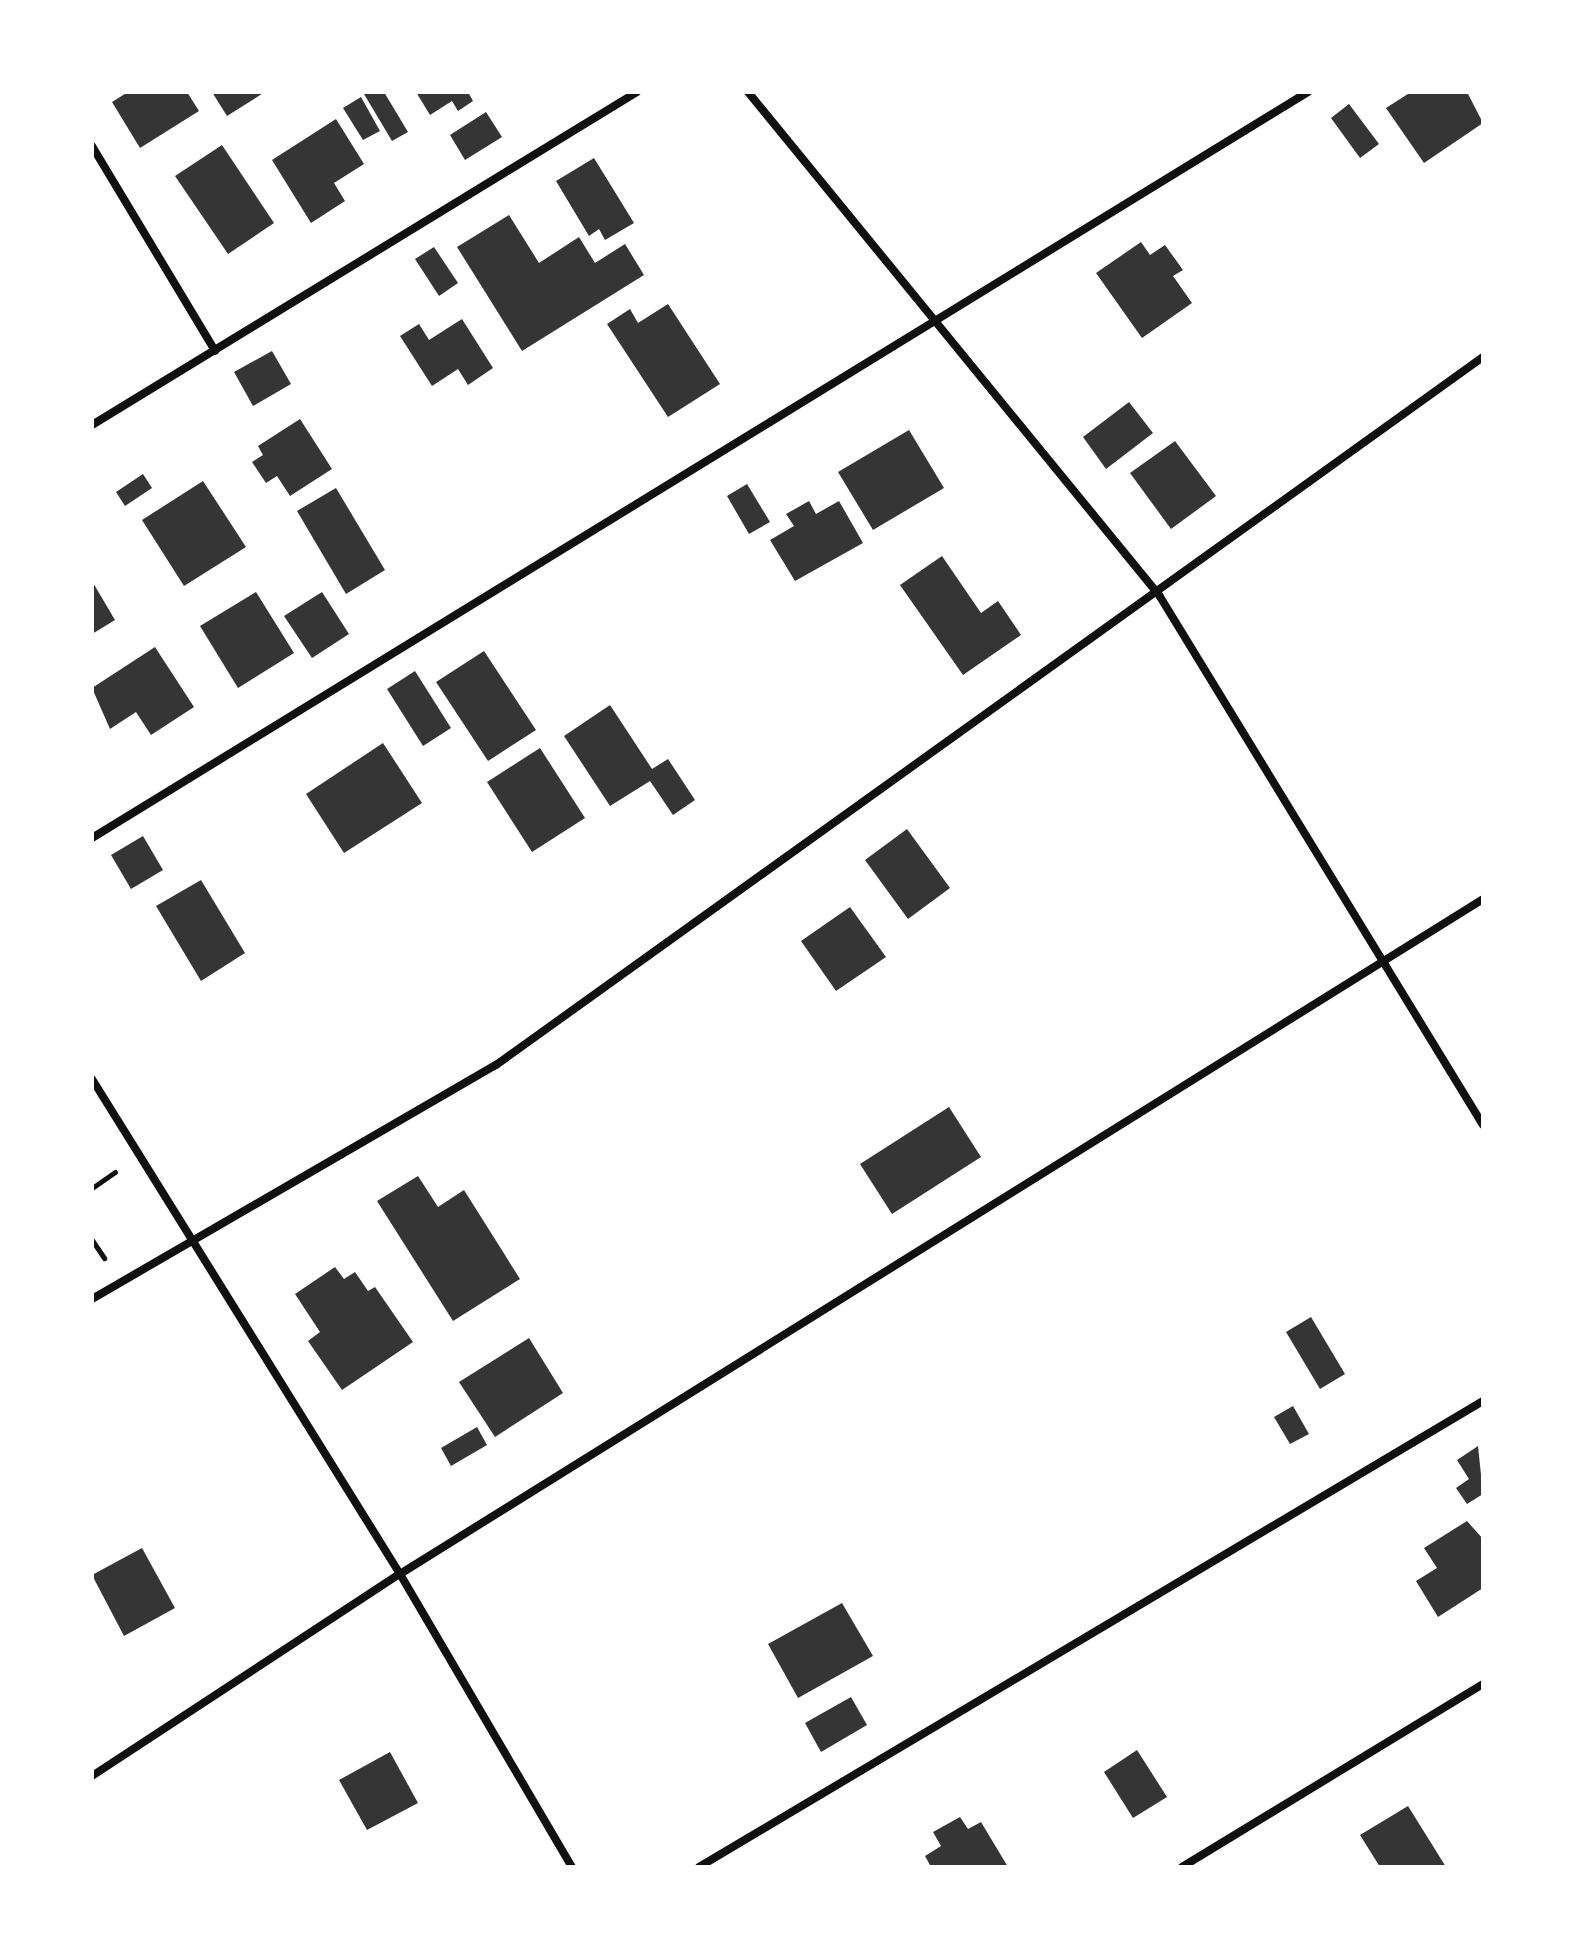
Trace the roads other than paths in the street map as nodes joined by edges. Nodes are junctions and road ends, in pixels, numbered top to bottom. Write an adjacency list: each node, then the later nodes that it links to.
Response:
1 (637, 92): 6 (street)
2 (748, 92): 5 (street)
3 (1308, 92): 5 (street)
4 (92, 146): 6 (street)
5 (929, 320): 9 (street); 10 (street)
6 (215, 351): 8 (street)
7 (1483, 357): 9 (street)
8 (92, 425)
9 (1159, 595): 12 (street); 15 (street)
10 (92, 838)
11 (1483, 899): 12 (street)
12 (1379, 961): 14 (street); 18 (street)
13 (92, 1079): 15 (street)
14 (1483, 1125)
15 (195, 1239): 16 (street); 18 (street)
16 (92, 1299)
17 (1483, 1401): 22 (street)
18 (400, 1574): 20 (street); 21 (street)
19 (1483, 1684): 23 (street)
20 (92, 1776)
21 (572, 1867)
22 (699, 1867)
23 (1182, 1867)

